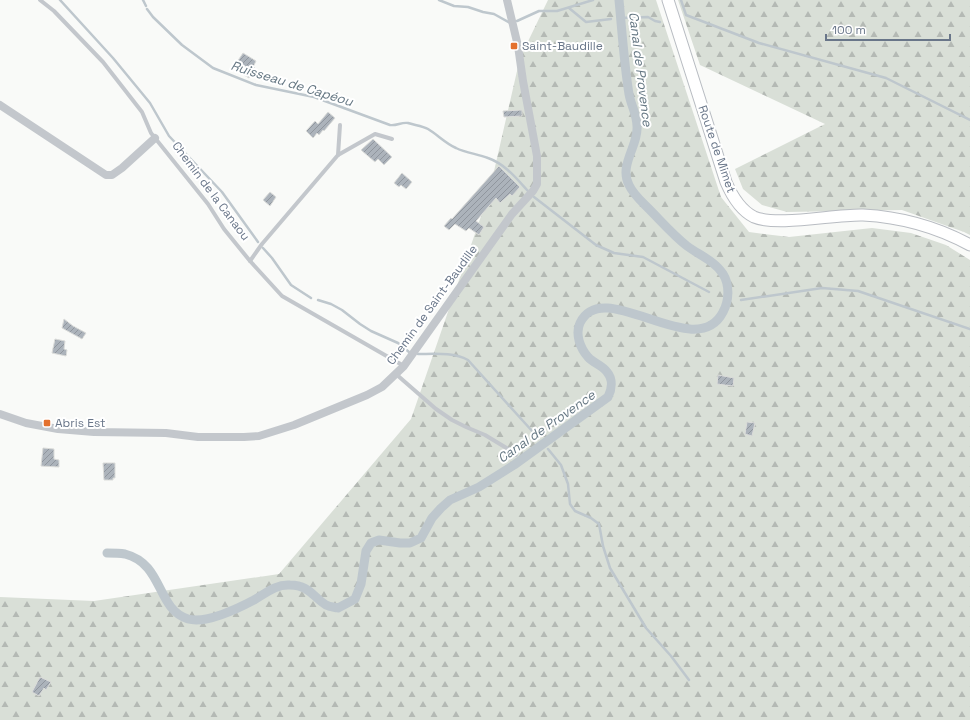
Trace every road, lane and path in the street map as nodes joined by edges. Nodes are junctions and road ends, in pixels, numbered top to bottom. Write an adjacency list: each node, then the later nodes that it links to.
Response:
1 (40, 0): 6 (lane)
2 (507, 0): 11 (street, Chemin de Saint-Baudille)
3 (668, 0): 9 (street, Route de Mimet)
4 (0, 105): 6 (street, Chemin de la Canaou)
5 (340, 125): 8 (lane)
6 (155, 138): 10 (lane, Chemin de la Canaou)
7 (392, 139): 8 (lane)
8 (338, 155): 10 (lane)
9 (970, 245)
10 (250, 261): 11 (lane, Chemin de la Canaou)
11 (404, 366): 12 (street, Chemin de Saint-Baudille)
12 (397, 375): 13 (street, Chemin de Saint-Baudille); 14 (lane)
13 (0, 414)
14 (516, 455)

